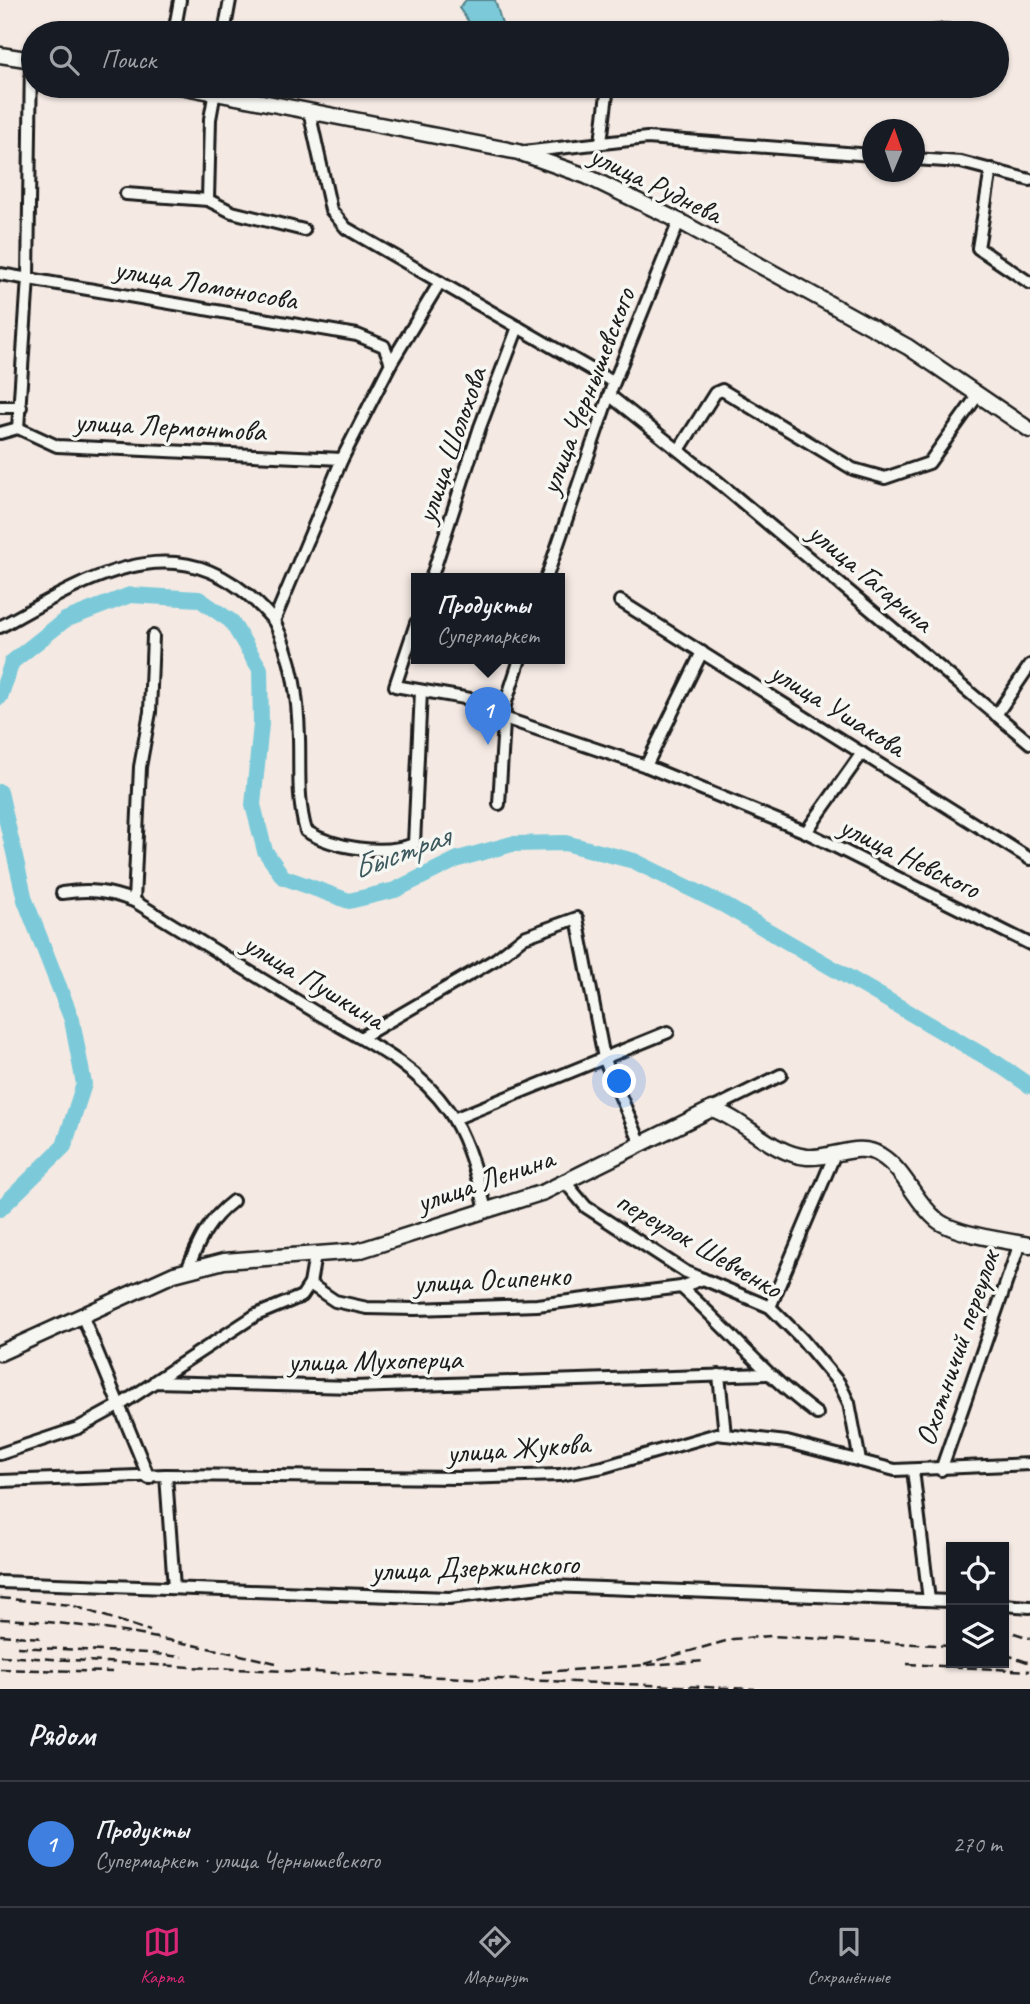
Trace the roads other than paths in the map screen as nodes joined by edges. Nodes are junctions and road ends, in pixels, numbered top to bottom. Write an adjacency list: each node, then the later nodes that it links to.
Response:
1 (180, 0): 3 (street)
2 (229, 0): 4 (street)
3 (176, 21)
4 (226, 21)
5 (0, 55): 6 (street)
6 (21, 58)
7 (31, 98): 23 (street)
8 (214, 98): 19 (street)
9 (251, 98): 11 (street, улица Руднева)
10 (606, 98): 12 (street)
11 (309, 111): 13 (street, улица Руднева); 24 (street)
12 (601, 142): 13 (street); 14 (street)
13 (518, 152): 20 (street, улица Руднева)
14 (862, 155)
15 (925, 160): 16 (street)
16 (991, 169): 17 (street); 25 (street)
17 (1030, 180)
18 (126, 194): 19 (street)
19 (208, 200): 21 (street)
20 (679, 221): 28 (street, улица Чернышевского); 30 (street, улица Руднева)
21 (304, 230)
22 (0, 274): 23 (street, улица Ломоносова)
23 (28, 278): 27 (street, улица Ломоносова); 32 (street)
24 (440, 282): 26 (street); 27 (street)
25 (1030, 283)
26 (518, 327): 28 (street); 38 (street, улица Шолохова)
27 (391, 363): 37 (street)
28 (613, 382): 29 (street, улица Чернышевского)
29 (608, 395): 36 (street, улица Гагарина); 39 (street, улица Чернышевского)
30 (978, 395): 34 (street, улица Руднева); 36 (street)
31 (0, 407): 32 (street)
32 (21, 407): 33 (street)
33 (18, 428): 35 (street); 37 (street, улица Лермонтова)
34 (1030, 430)
35 (0, 433)
36 (679, 450): 50 (street, улица Гагарина)
37 (342, 459): 41 (street)
38 (433, 573)
39 (548, 573)
40 (620, 601): 45 (street, улица Ушакова)
41 (274, 621): 42 (street); 48 (street)
42 (0, 626)
43 (153, 636): 59 (street)
44 (411, 638): 48 (street)
45 (702, 652): 53 (street, улица Ушакова); 54 (street)
46 (518, 664): 49 (street)
47 (1030, 665): 50 (street)
48 (421, 691): 49 (street)
49 (505, 705): 51 (street)
50 (996, 715): 52 (street, улица Гагарина)
51 (504, 718): 54 (street, улица Невского); 55 (street)
52 (1030, 743)
53 (862, 753): 56 (street, улица Невского); 57 (street, улица Ушакова)
54 (646, 766): 56 (street, улица Невского)
55 (499, 804)
56 (806, 832): 61 (street, улица Невского)
57 (1030, 859)
58 (62, 893): 59 (street, улица Пушкина)
59 (135, 901): 63 (street, улица Пушкина)
60 (1030, 928): 61 (street)
61 (1027, 942)
62 (668, 1032): 64 (street)
63 (362, 1037): 64 (street); 67 (street, улица Пушкина)
64 (604, 1058): 67 (street); 68 (street)
65 (781, 1075): 66 (street, улица Ленина)
66 (712, 1109): 68 (street, улица Ленина); 69 (street)
67 (454, 1119): 72 (street, улица Пушкина)
68 (641, 1144): 70 (street, улица Ленина)
69 (834, 1156): 73 (street); 79 (street)
70 (565, 1182): 72 (street, улица Ленина); 76 (street, переулок Шевченко)
71 (233, 1201): 75 (street)
72 (486, 1209): 74 (street, улица Ленина)
73 (1025, 1244): 92 (street, Охотничий переулок)
74 (315, 1255): 75 (street, улица Ленина); 77 (street)
75 (187, 1270): 80 (street, улица Ленина)
76 (703, 1279): 78 (street, улица Осипенко); 79 (street, переулок Шевченко)
77 (310, 1284): 78 (street, улица Осипенко); 84 (street)
78 (681, 1287): 82 (street)
79 (769, 1307): 89 (street, переулок Шевченко)
80 (82, 1315): 81 (street, улица Ленина); 85 (street)
81 (0, 1353)
82 (767, 1374): 83 (street, улица Мухоперца); 86 (street)
83 (719, 1375): 84 (street, улица Мухоперца); 87 (street)
84 (155, 1382): 85 (street)
85 (120, 1405): 88 (street); 94 (street)
86 (817, 1414)
87 (725, 1434): 89 (street, улица Жукова); 93 (street, улица Жукова)
88 (0, 1454)
89 (860, 1461): 91 (street, улица Жукова)
90 (1030, 1464): 92 (street, улица Жукова)
91 (913, 1470): 92 (street, улица Жукова); 98 (street, Охотничий переулок)
92 (941, 1470)
93 (166, 1475): 94 (street, улица Жукова); 97 (street)
94 (149, 1478): 95 (street, улица Жукова)
95 (0, 1482)
96 (0, 1582): 97 (street, улица Дзержинского)
97 (174, 1588): 98 (street, улица Дзержинского)
98 (929, 1600): 99 (street, улица Дзержинского)
99 (946, 1601)
100 (1009, 1605): 101 (street)
101 (1030, 1606)

